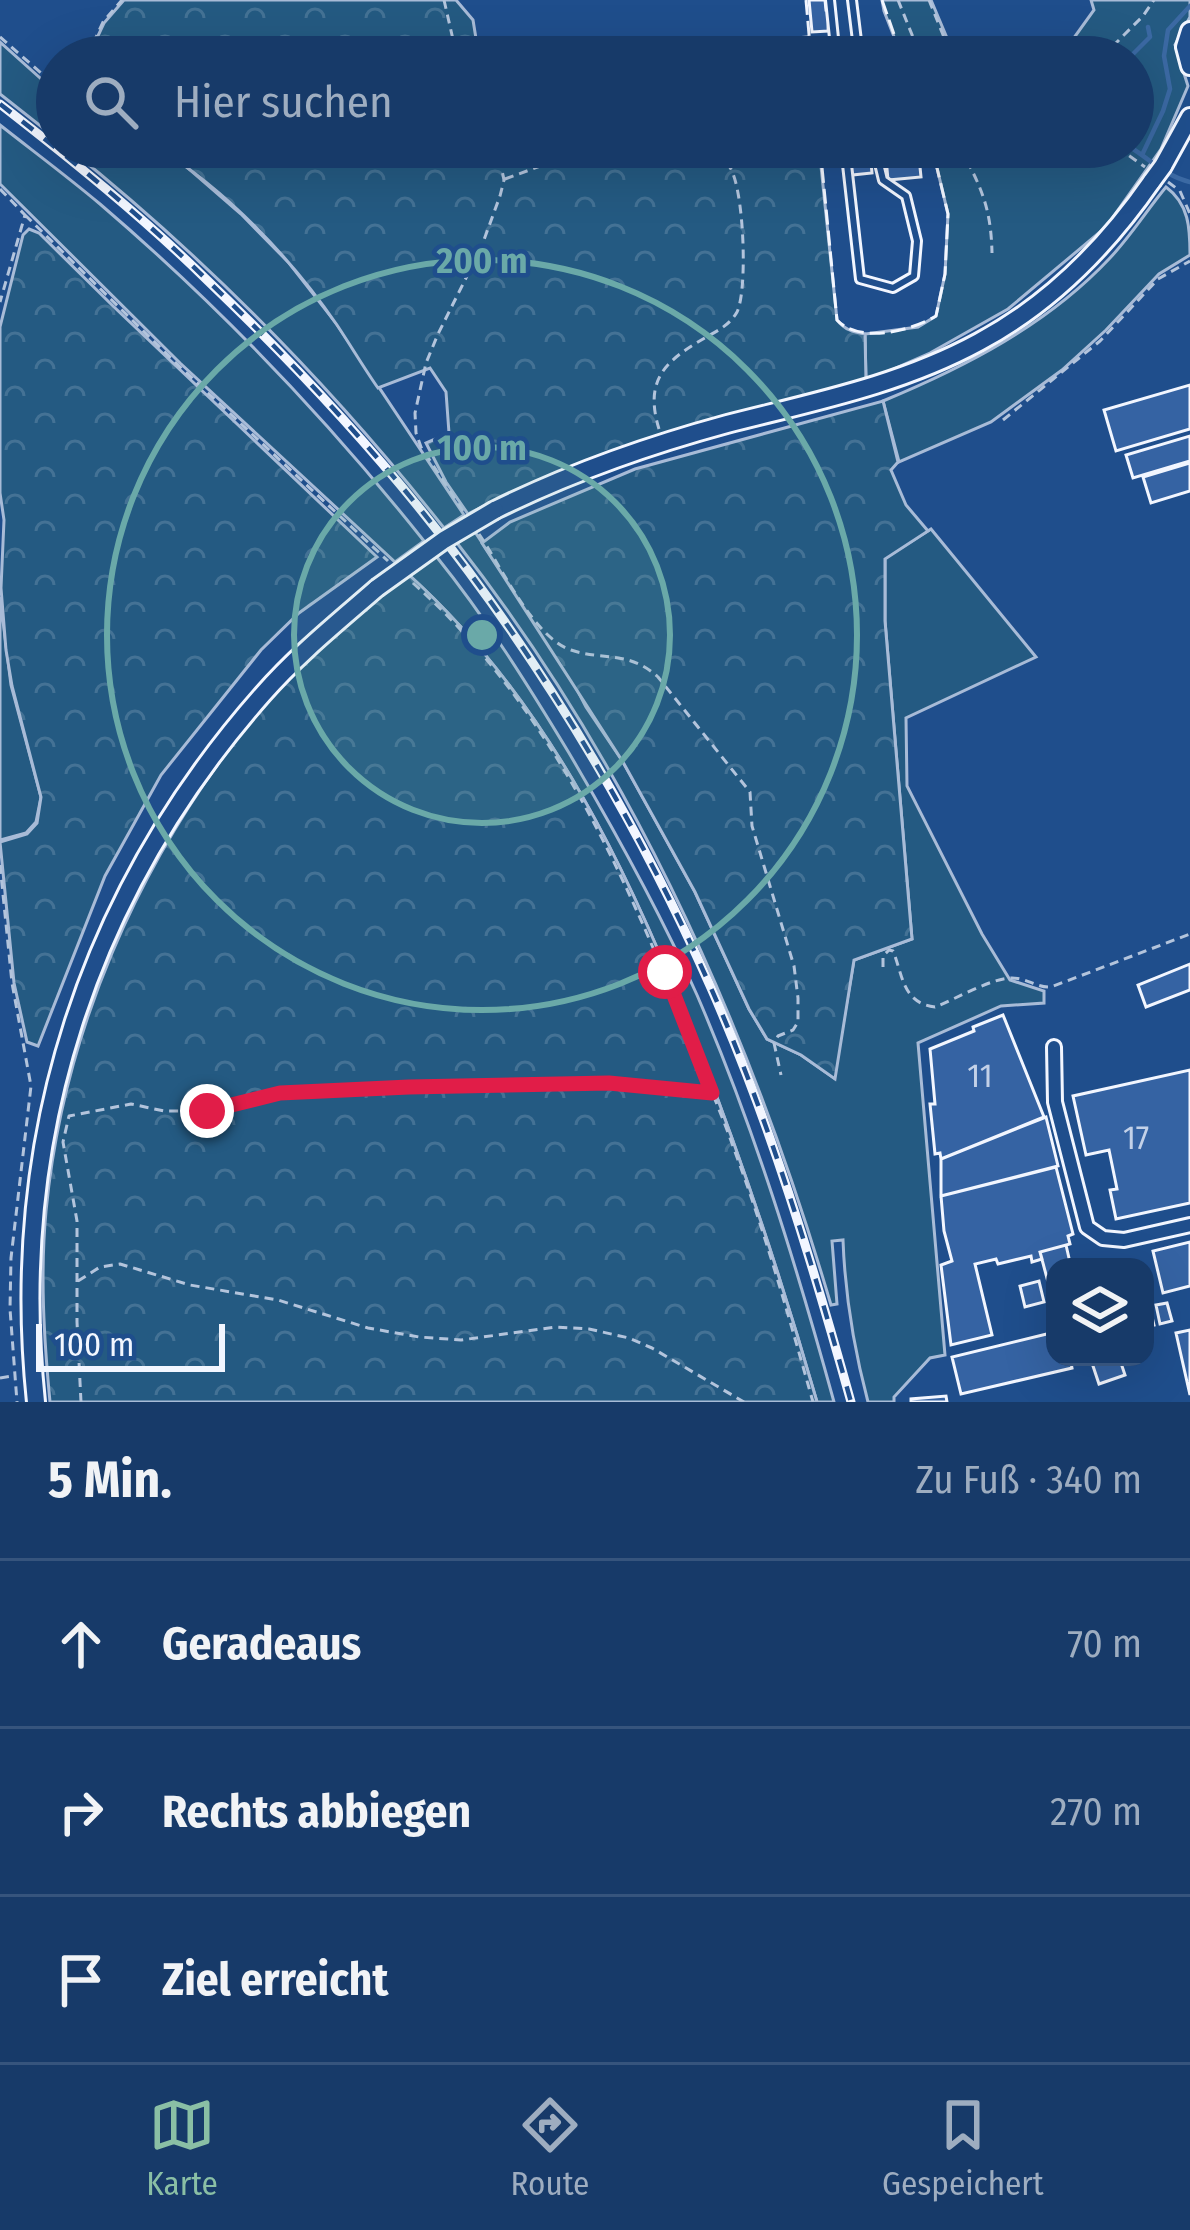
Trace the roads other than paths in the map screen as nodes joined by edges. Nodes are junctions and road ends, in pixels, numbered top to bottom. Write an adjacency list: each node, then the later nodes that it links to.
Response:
1 (830, 0): 4 (lane)
2 (852, 0): 5 (lane)
3 (1190, 32): 6 (main road)
4 (834, 36)
5 (856, 36)
6 (1190, 67)
7 (1190, 117): 12 (main road, bridge)
8 (847, 168): 9 (lane)
9 (880, 168)
10 (1054, 1048): 11 (street)
11 (1190, 1225)
12 (36, 1402)

